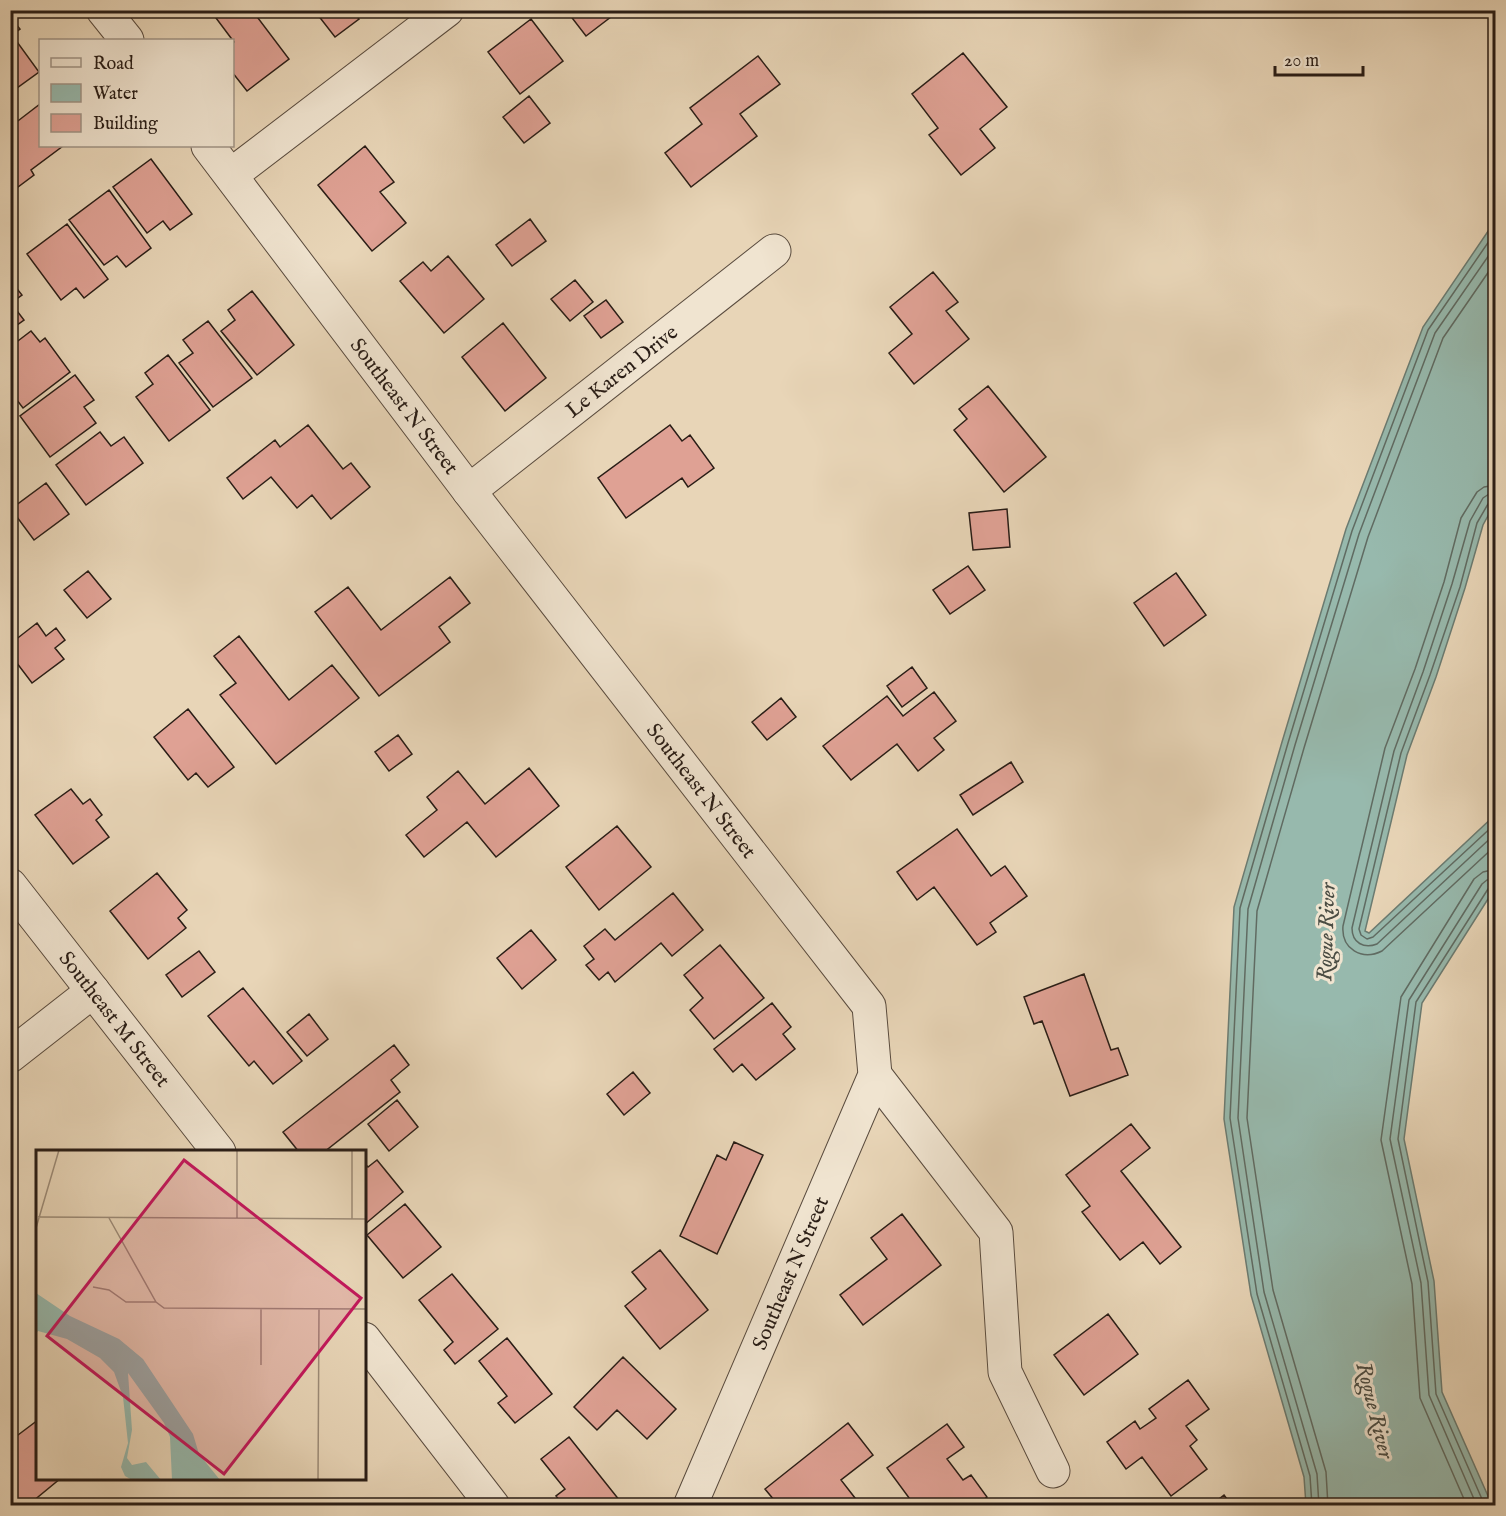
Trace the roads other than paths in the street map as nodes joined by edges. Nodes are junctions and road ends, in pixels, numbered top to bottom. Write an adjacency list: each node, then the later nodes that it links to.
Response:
1 (103, 10): 3 (street)
2 (447, 10): 5 (street)
3 (126, 39)
4 (209, 147): 5 (street, Southeast N Street)
5 (231, 176): 7 (street, Southeast N Street)
6 (774, 251): 7 (street, Le Karen Drive)
7 (469, 490): 11 (street, Southeast N Street)
8 (10, 885): 9 (street, Southeast M Street)
9 (93, 991): 10 (street); 12 (street, Southeast M Street)
10 (10, 1056)
11 (875, 1075): 14 (street); 16 (street, Southeast N Street)
12 (217, 1150)
13 (366, 1342): 15 (street)
14 (1053, 1471)
15 (493, 1506)
16 (690, 1506)

